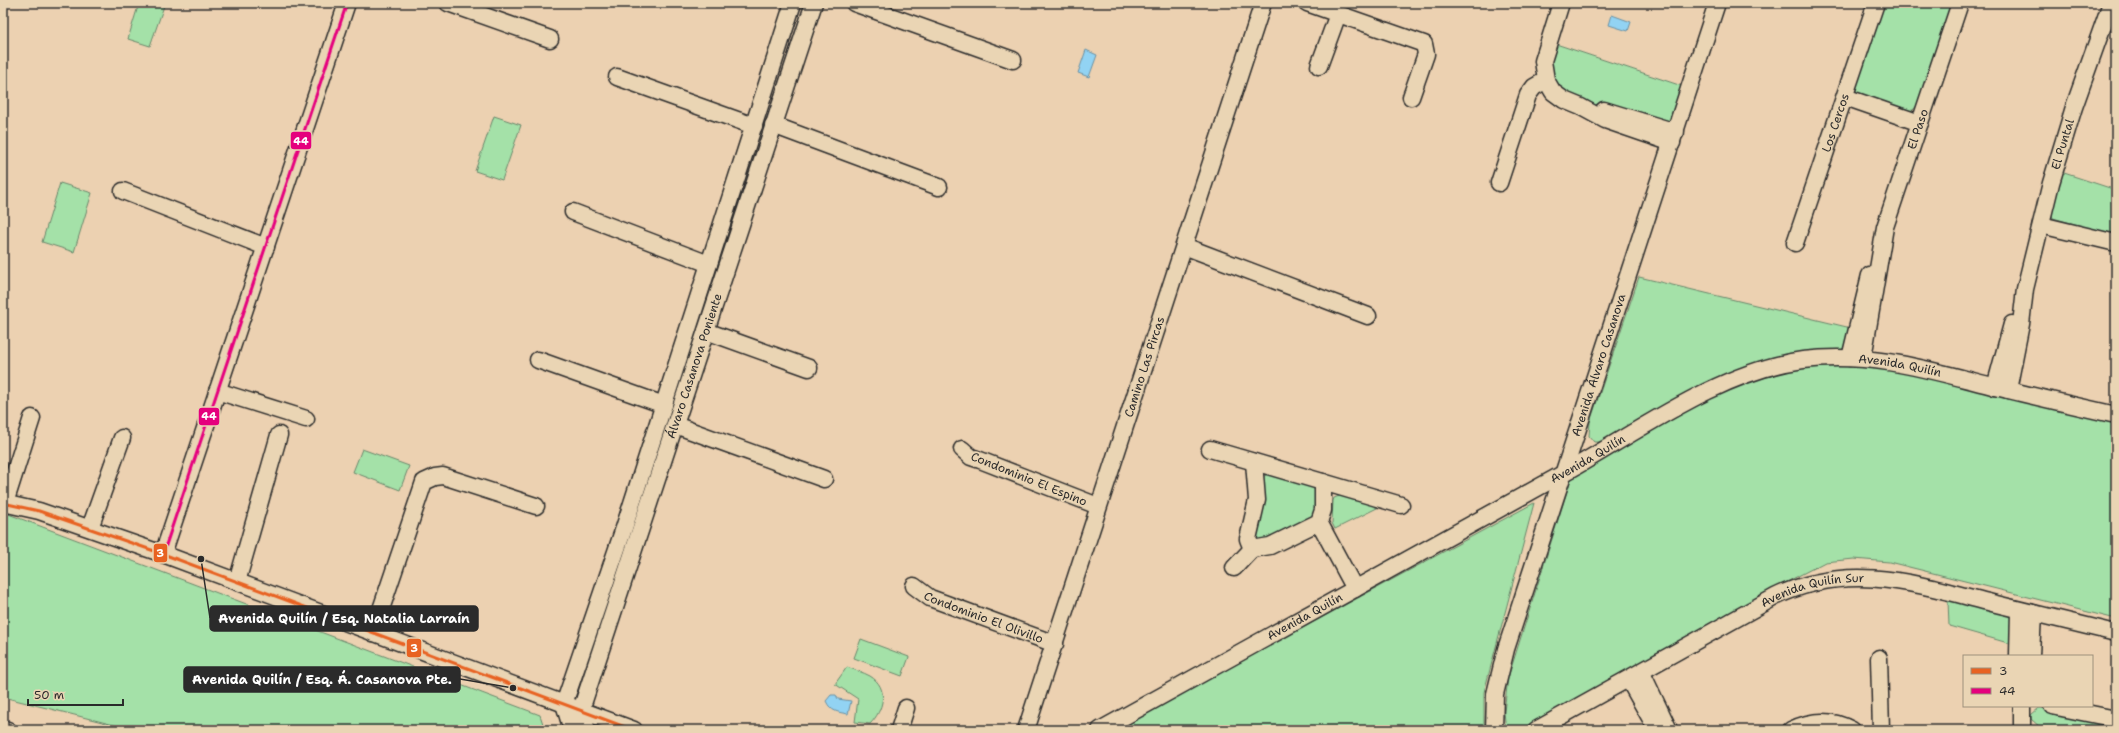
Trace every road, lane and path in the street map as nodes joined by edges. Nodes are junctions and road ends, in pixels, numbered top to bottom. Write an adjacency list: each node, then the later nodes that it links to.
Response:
1 (347, 3): 33 (street)
2 (448, 3): 14 (street)
3 (793, 3): 23 (street, Álvaro Casanova Poniente)
4 (814, 3): 22 (street, Álvaro Casanova Poniente)
5 (854, 3): 15 (street)
6 (1263, 3): 32 (street, Camino Las Pircas)
7 (1307, 3): 13 (street)
8 (1561, 3): 18 (street)
9 (1717, 3): 24 (street, Avenida Álvaro Casanova)
10 (1876, 3): 20 (street, Los Cercos)
11 (1960, 3): 21 (street, El Paso)
12 (2111, 3): 29 (street, El Puntal)
13 (1338, 14): 16 (street); 19 (street)
14 (550, 39)
15 (1013, 60)
16 (1319, 66)
17 (617, 77): 23 (street)
18 (1546, 80): 24 (street); 25 (street)
19 (1411, 97)
20 (1844, 97): 21 (street); 30 (street, Los Cercos)
21 (1920, 123): 39 (street, El Paso)
22 (773, 125): 26 (street); 36 (street, Álvaro Casanova Poniente)
23 (754, 126): 34 (street, Álvaro Casanova Poniente)
24 (1674, 137): 54 (street, Avenida Álvaro Casanova)
25 (1499, 182)
26 (939, 187)
27 (123, 191): 33 (street)
28 (573, 212): 34 (street)
29 (2041, 225): 31 (street); 42 (street, El Puntal)
30 (1795, 243)
31 (2116, 243)
32 (1184, 246): 37 (street); 60 (street, Camino Las Pircas)
33 (266, 247): 43 (street)
34 (708, 264): 35 (street, Álvaro Casanova Poniente)
35 (695, 306): 36 (street); 44 (street, Álvaro Casanova Poniente)
36 (712, 311): 38 (street, Álvaro Casanova Poniente)
37 (1368, 316)
38 (706, 330): 41 (street); 48 (street, Álvaro Casanova Poniente)
39 (1856, 358): 42 (street, Avenida Quilín); 54 (street, Avenida Quilín)
40 (538, 360): 44 (street)
41 (809, 368)
42 (2002, 388): 45 (street, Avenida Quilín)
43 (217, 391): 47 (street); 64 (street)
44 (664, 405): 77 (street, Álvaro Casanova Poniente)
45 (2116, 416)
46 (32, 418): 57 (street)
47 (306, 419)
48 (675, 425): 55 (street); 81 (street, Álvaro Casanova Poniente)
49 (279, 435): 66 (street)
50 (122, 438): 62 (street)
51 (962, 448): 60 (street, Condominio El Espino)
52 (1210, 449): 53 (street)
53 (1254, 462): 56 (street); 63 (street)
54 (1562, 474): 68 (street, Avenida Quilín); 93 (street, Avenida Álvaro Casanova)
55 (824, 479)
56 (1323, 482): 58 (street); 61 (street)
57 (4, 503): 62 (street)
58 (1401, 505)
59 (536, 506): 70 (street)
60 (1098, 506): 72 (street, Camino Las Pircas)
61 (1319, 522): 63 (street); 68 (street)
62 (90, 528): 64 (street)
63 (1252, 549): 65 (street)
64 (163, 554): 66 (street)
65 (1234, 568)
66 (237, 582): 70 (street)
67 (914, 586): 72 (street, Condominio El Olivillo)
68 (1355, 589): 92 (street, Avenida Quilín)
69 (2026, 611): 71 (street, Avenida Quilín Sur); 73 (street); 74 (street); 76 (street, Avenida Quilín Sur)
70 (373, 633): 77 (street)
71 (2116, 633)
72 (1054, 644): 91 (street, Camino Las Pircas)
73 (2018, 655)
74 (2031, 655)
75 (1879, 658): 83 (street)
76 (1636, 676): 94 (street, Avenida Quilín Sur); 95 (street); 96 (street)
77 (564, 704): 81 (street); 87 (street)
78 (2022, 707): 85 (street)
79 (2057, 707): 82 (street)
80 (906, 708): 90 (street)
81 (581, 710): 88 (street); 89 (street)
82 (2116, 719)
83 (1880, 723): 99 (street)
84 (3, 729): 86 (street)
85 (2025, 729)
86 (8, 730)
87 (572, 730)
88 (587, 730)
89 (634, 730)
90 (899, 730)
91 (1026, 730)
92 (1100, 730)
93 (1494, 730)
94 (1536, 730)
95 (1657, 730)
96 (1669, 730)
97 (1791, 730): 98 (street)
98 (1852, 730)
99 (1868, 730)

